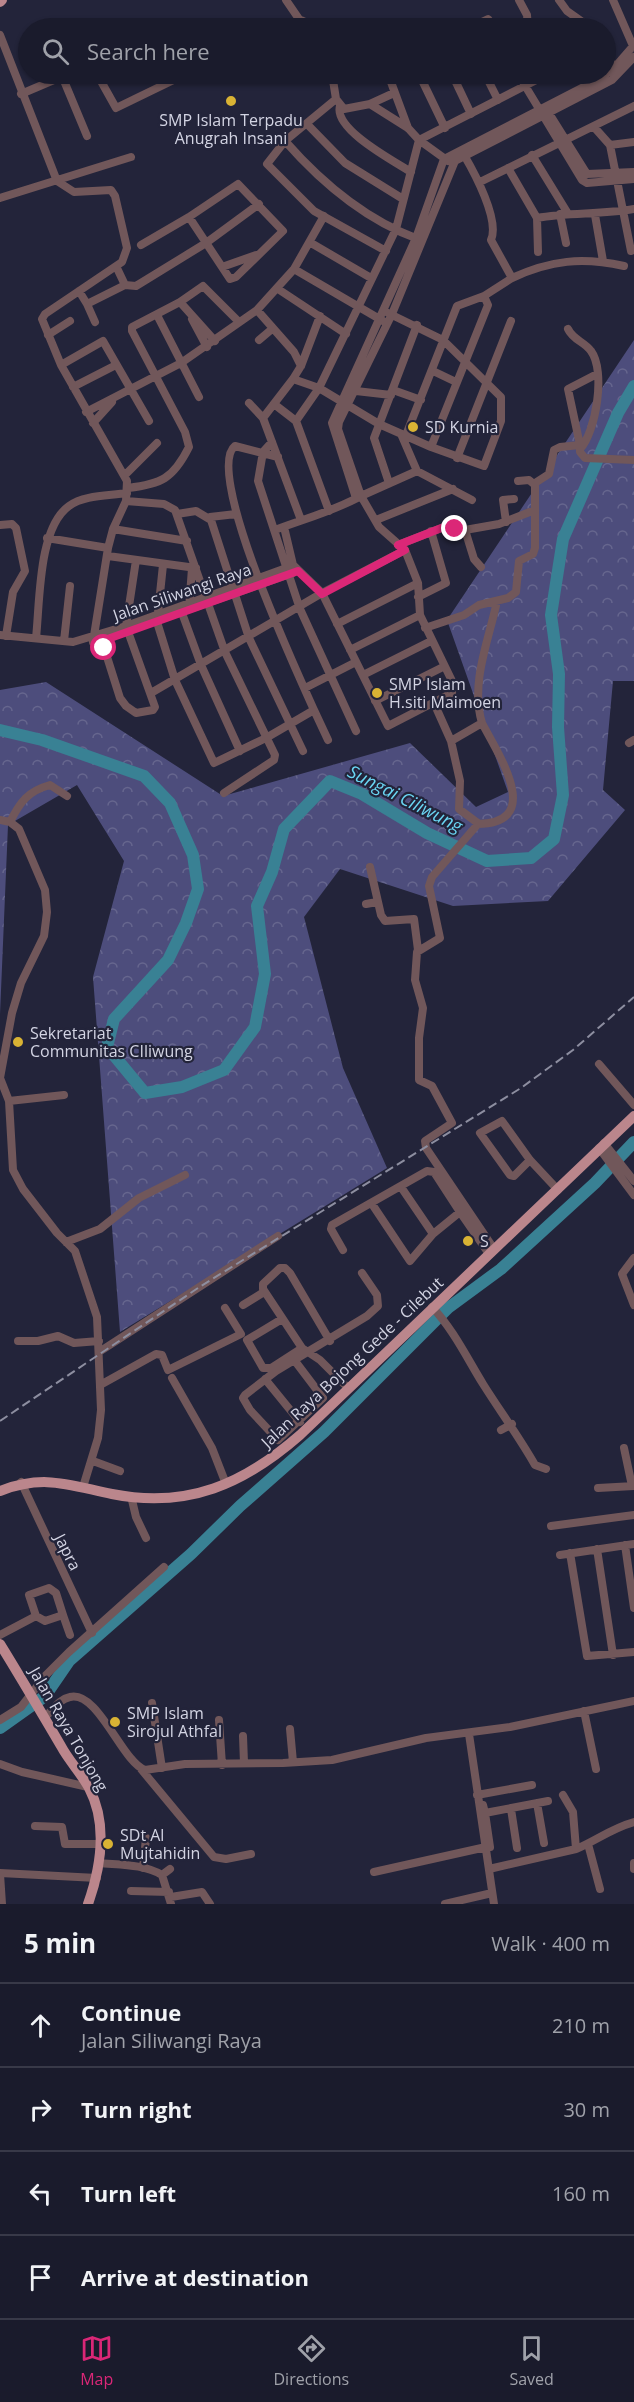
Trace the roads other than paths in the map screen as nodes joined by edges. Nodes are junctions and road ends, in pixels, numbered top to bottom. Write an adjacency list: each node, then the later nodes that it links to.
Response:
1 (286, 0): 5 (street)
2 (519, 0): 6 (street)
3 (559, 0): 7 (street)
4 (613, 0): 9 (street)
5 (296, 18)
6 (527, 18)
7 (577, 18)
8 (0, 35): 25 (street)
9 (634, 46): 11 (street)
10 (634, 57): 11 (street)
11 (616, 71)
12 (44, 84): 25 (street)
13 (68, 84): 36 (street)
14 (103, 84): 15 (street)
15 (165, 84)
16 (334, 84): 27 (street)
17 (391, 84): 24 (street)
18 (424, 84): 35 (street)
19 (457, 84): 31 (street)
20 (490, 84): 26 (street)
21 (528, 84): 23 (street)
22 (591, 84): 30 (street)
23 (524, 86): 26 (street); 30 (street)
24 (394, 93): 28 (street); 34 (street)
25 (21, 94): 52 (street)
26 (498, 100): 31 (street)
27 (338, 103): 28 (street); 32 (street); 48 (street)
28 (370, 104): 34 (street)
29 (634, 106): 33 (street)
30 (544, 111): 39 (street); 42 (street); 45 (street)
31 (471, 114): 35 (street)
32 (307, 124): 38 (street); 55 (street)
33 (594, 127): 39 (street); 41 (street)
34 (408, 128): 37 (street)
35 (445, 128): 37 (street)
36 (87, 136)
37 (419, 140): 45 (street); 48 (street)
38 (285, 141): 61 (street); 64 (street)
39 (562, 141): 43 (street); 50 (street)
40 (634, 142): 41 (street)
41 (610, 145): 50 (street)
42 (464, 155): 46 (street); 53 (street)
43 (532, 155): 47 (street); 59 (street)
44 (131, 157): 52 (street)
45 (444, 159): 46 (street); 65 (street)
46 (453, 165): 65 (street)
47 (508, 168): 53 (street); 63 (street)
48 (411, 172): 55 (street)
49 (634, 172): 50 (street)
50 (617, 177): 51 (street); 58 (street)
51 (634, 179)
52 (57, 181): 54 (street); 75 (street)
53 (480, 182): 80 (street)
54 (0, 198)
55 (403, 199): 64 (street)
56 (259, 204): 62 (street); 66 (street); 73 (street)
57 (634, 209): 58 (street)
58 (623, 211): 60 (street); 71 (street)
59 (564, 213): 60 (street); 63 (street); 68 (street)
60 (595, 215): 74 (street)
61 (324, 216): 67 (street); 70 (street)
62 (189, 217): 66 (street); 69 (street)
63 (537, 218): 72 (street)
64 (396, 230): 65 (street); 70 (street)
65 (420, 239): 92 (street)
66 (206, 243): 77 (street); 81 (street)
67 (311, 243): 78 (street); 79 (street)
68 (566, 243)
69 (141, 245)
70 (386, 251): 79 (street)
71 (632, 251)
72 (538, 252)
73 (257, 254): 77 (street); 77 (street)
74 (603, 261): 76 (street); 80 (street)
75 (116, 266): 81 (street); 83 (street)
76 (624, 266)
77 (222, 267)
78 (294, 269): 82 (street); 87 (street)
79 (371, 278): 87 (street)
80 (512, 278): 84 (street)
81 (125, 285): 86 (street)
82 (278, 289): 89 (street); 91 (street)
83 (79, 291): 86 (street); 101 (street)
84 (484, 296): 103 (street); 106 (street)
85 (180, 302): 88 (street); 90 (street); 94 (street)
86 (87, 304): 96 (street)
87 (357, 307): 92 (street); 100 (street)
88 (188, 310): 104 (street); 105 (street)
89 (257, 310): 94 (street); 98 (street)
90 (157, 315): 107 (street); 113 (street)
91 (320, 316): 100 (street); 110 (street)
92 (386, 317): 97 (street); 120 (street); 125 (street)
93 (70, 321): 101 (street)
94 (238, 321): 104 (street)
95 (511, 321): 115 (street)
96 (95, 322)
97 (417, 325): 103 (street); 121 (street)
98 (272, 329): 102 (street); 110 (street)
99 (568, 329): 112 (street)
100 (345, 334): 118 (street)
101 (48, 335): 108 (street)
102 (258, 340)
103 (443, 340): 106 (street); 111 (street)
104 (215, 341): 105 (street)
105 (207, 348): 107 (street)
106 (465, 360): 115 (street); 116 (street)
107 (181, 363): 113 (street); 123 (street)
108 (61, 364): 109 (street); 117 (street)
109 (116, 365): 117 (street); 119 (street)
110 (301, 366): 114 (street)
111 (433, 371): 116 (street); 124 (street)
112 (597, 374): 138 (street); 138 (street)
113 (155, 375): 119 (street); 149 (street)
114 (293, 379): 118 (street); 127 (street)
115 (486, 381): 141 (street); 141 (street)
116 (456, 382): 137 (street)
117 (73, 387): 128 (street)
118 (319, 388): 125 (street); 131 (street)
119 (130, 389): 122 (street); 130 (street)
120 (356, 391): 121 (street); 125 (street)
121 (392, 392): 124 (street); 133 (street)
122 (117, 396): 128 (street); 132 (street)
123 (200, 397)
124 (421, 400): 134 (street)
125 (346, 403): 133 (street); 150 (street)
126 (249, 404): 129 (street)
127 (274, 404): 129 (street); 131 (street)
128 (86, 412): 132 (street)
129 (263, 418): 135 (street)
130 (149, 421)
131 (296, 421): 154 (street)
132 (93, 423): 144 (street)
133 (379, 424): 134 (street); 146 (street)
134 (404, 435): 137 (street); 143 (street)
135 (272, 442): 139 (street); 140 (street)
136 (157, 443): 144 (street)
137 (431, 447): 141 (street)
138 (580, 447): 142 (street); 147 (street)
139 (263, 452): 140 (street); 156 (street); 162 (street)
140 (278, 457): 158 (street)
141 (457, 458)
142 (633, 459)
143 (417, 471): 146 (street); 148 (street)
144 (125, 475): 149 (street)
145 (518, 481): 147 (street)
146 (390, 483): 150 (street)
147 (535, 485): 153 (street)
148 (453, 489): 152 (street); 159 (street)
149 (127, 494): 155 (street); 163 (street); 166 (street)
150 (358, 497): 154 (street); 159 (street)
151 (514, 499): 160 (street)
152 (472, 500)
153 (535, 510): 160 (street); 182 (street)
154 (329, 511): 158 (street)
155 (177, 514): 157 (street); 167 (street)
156 (236, 514): 157 (street); 175 (street)
157 (210, 517): 178 (street)
158 (302, 520): 162 (street)
159 (376, 520): 168 (street)
160 (506, 522): 164 (street)
161 (0, 525): 191 (street)
162 (279, 528): 174 (street)
163 (112, 529): 167 (street); 169 (street)
164 (465, 530): 165 (street); 172 (street)
165 (431, 531): 168 (street); 180 (street)
166 (47, 538): 169 (street); 192 (street)
167 (187, 541): 173 (street)
168 (402, 548): 176 (street); 179 (street)
169 (108, 552): 170 (street); 194 (street)
170 (136, 560): 171 (street); 190 (street)
171 (163, 565): 173 (street); 186 (street)
172 (481, 567)
173 (194, 568): 181 (street); 184 (street)
174 (291, 570): 175 (street, Jalan Siliwangi Raya); 179 (street); 183 (street)
175 (261, 582): 178 (street, Jalan Siliwangi Raya); 187 (street)
176 (418, 583): 180 (street); 188 (street)
177 (70, 586): 195 (street)
178 (234, 591): 181 (street, Jalan Siliwangi Raya); 193 (street)
179 (322, 594): 183 (street); 188 (street)
180 (418, 597): 185 (street)
181 (207, 600): 184 (street, Jalan Siliwangi Raya); 198 (street)
182 (497, 601): 189 (street); 210 (street)
183 (300, 609): 187 (street); 202 (street)
184 (187, 610): 186 (street, Jalan Siliwangi Raya); 200 (street)
185 (420, 615): 189 (street); 197 (street)
186 (157, 619): 190 (street, Jalan Siliwangi Raya); 204 (street)
187 (276, 623): 193 (street); 205 (street)
188 (337, 624): 197 (street)
189 (425, 628): 196 (street)
190 (127, 630): 194 (street, Jalan Siliwangi Raya); 206 (street)
191 (3, 635): 192 (street, Jalan Siliwangi Raya)
192 (36, 638): 195 (street, Jalan Siliwangi Raya)
193 (249, 638): 198 (street); 211 (street)
194 (94, 639): 195 (street, Jalan Siliwangi Raya); 206 (street)
195 (64, 641)
196 (431, 641): 201 (street); 203 (street)
197 (350, 650): 199 (street)
198 (225, 652): 200 (street); 213 (street)
199 (356, 662): 202 (street); 203 (street)
200 (201, 665): 204 (street); 216 (street)
201 (443, 667): 207 (street); 208 (street)
202 (330, 675): 205 (street); 212 (street)
203 (363, 675): 207 (street)
204 (175, 680): 206 (street); 216 (street)
205 (304, 688): 209 (street)
206 (151, 693)
207 (375, 701): 208 (street)
208 (434, 703): 215 (street)
209 (314, 710): 211 (street); 214 (street)
210 (482, 723): 215 (street); 222 (street)
211 (291, 724): 213 (street); 217 (street)
212 (356, 731)
213 (266, 738): 216 (street); 218 (street)
214 (328, 740)
215 (451, 741): 222 (street)
216 (240, 751)
217 (303, 751)
218 (224, 793)
219 (67, 796): 221 (street)
220 (0, 820): 221 (street)
221 (10, 822): 229 (street)
222 (479, 824): 226 (street)
223 (370, 867): 224 (street)
224 (377, 902): 225 (street); 226 (street)
225 (366, 904)
226 (418, 950): 245 (street)
227 (599, 1064): 230 (street)
228 (64, 1095): 229 (street)
229 (9, 1101): 243 (street)
230 (634, 1105)
231 (634, 1116): 232 (main road, Jalan Raya Bojong Gede - Cilebut)
232 (604, 1148): 235 (street); 237 (main road, Jalan Raya Bojong Gede - Cilebut)
233 (530, 1160): 233 (street); 237 (street)
234 (186, 1175): 243 (street)
235 (630, 1177): 238 (street)
236 (401, 1187): 239 (street); 240 (street); 241 (street)
237 (558, 1190): 245 (main road, Jalan Raya Bojong Gede - Cilebut)
238 (634, 1195)
239 (372, 1204): 241 (street); 244 (street)
240 (460, 1212): 241 (street); 245 (street)
241 (434, 1234)
242 (278, 1236): 258 (street)
243 (66, 1242): 255 (street)
244 (343, 1250)
245 (491, 1252): 252 (main road, Jalan Raya Bojong Gede - Cilebut)
246 (634, 1258): 250 (street)
247 (362, 1273): 256 (street)
248 (264, 1292): 249 (street); 253 (street); 256 (street)
249 (243, 1305)
250 (634, 1305)
251 (225, 1308): 262 (street)
252 (435, 1310): 263 (main road, Jalan Raya Bojong Gede - Cilebut); 265 (street)
253 (282, 1319): 257 (street); 257 (street)
254 (18, 1341): 255 (street)
255 (99, 1341): 258 (street)
256 (330, 1341): 257 (street)
257 (306, 1351): 259 (street); 263 (street)
258 (99, 1352): 262 (street)
259 (295, 1361): 261 (street); 264 (street)
260 (172, 1378): 272 (street)
261 (265, 1379): 264 (street); 264 (street)
262 (102, 1384): 268 (street)
263 (349, 1389): 272 (main road, Jalan Raya Bojong Gede - Cilebut)
264 (300, 1422)
265 (512, 1424): 266 (street); 269 (street)
266 (501, 1430)
267 (628, 1453): 273 (street)
268 (93, 1461): 270 (street); 274 (street)
269 (546, 1469)
270 (120, 1471)
271 (21, 1482): 274 (main road, Jalan Raya Bojong Gede - Cilebut); 276 (main road, Jalan Raya Bojong Gede - Cilebut); 290 (street, Japra)
272 (226, 1484): 277 (main road, Jalan Raya Bojong Gede - Cilebut)
273 (633, 1486): 275 (street)
274 (83, 1487): 277 (main road, Jalan Raya Bojong Gede - Cilebut)
275 (598, 1488)
276 (0, 1491)
277 (131, 1496): 280 (street)
278 (634, 1515): 279 (street)
279 (551, 1526)
280 (146, 1538)
281 (634, 1544): 282 (street)
282 (625, 1545): 283 (street); 287 (street)
283 (597, 1550): 284 (street); 295 (street)
284 (570, 1553): 285 (street); 295 (street)
285 (560, 1555)
286 (164, 1567): 290 (street)
287 (634, 1608)
288 (63, 1615): 289 (street); 289 (street); 292 (street)
289 (36, 1616): 291 (street)
290 (92, 1633): 296 (street)
291 (0, 1635)
292 (70, 1635)
293 (0, 1644): 296 (main road, Jalan Raya Tonjong)
294 (634, 1652): 295 (street)
295 (612, 1655)
296 (32, 1696): 300 (main road, Jalan Raya Tonjong); 301 (street)
297 (634, 1701): 299 (street)
298 (152, 1703): 310 (street)
299 (584, 1711): 304 (street); 312 (street)
300 (42, 1713): 311 (street); 314 (main road, Jalan Raya Tonjong)
301 (0, 1720)
302 (219, 1720): 309 (street)
303 (290, 1729): 306 (street)
304 (469, 1734): 306 (street); 315 (street)
305 (243, 1736): 307 (street)
306 (293, 1762): 307 (street)
307 (244, 1763): 309 (street)
308 (0, 1764): 314 (street)
309 (222, 1765): 310 (street)
310 (162, 1768): 311 (street)
311 (141, 1769): 330 (street)
312 (596, 1769)
313 (532, 1785): 315 (street)
314 (88, 1787): 325 (main road, Jalan Raya Tonjong)
315 (479, 1795): 320 (street); 327 (street)
316 (563, 1795): 329 (street)
317 (548, 1801): 318 (street)
318 (537, 1803): 319 (street); 324 (street)
319 (511, 1809): 320 (street); 328 (street)
320 (485, 1813): 331 (street)
321 (634, 1822): 326 (street)
322 (35, 1826): 325 (street)
323 (146, 1838): 334 (street)
324 (544, 1843)
325 (100, 1844): 332 (main road, Jalan Raya Tonjong)
326 (588, 1844): 329 (street); 342 (street)
327 (486, 1847): 336 (street); 338 (street)
328 (517, 1848)
329 (576, 1849): 336 (street)
330 (251, 1854)
331 (491, 1854)
332 (99, 1863): 334 (street); 341 (main road, Jalan Raya Tonjong)
333 (634, 1863): 337 (street)
334 (142, 1868): 340 (street)
335 (170, 1869): 340 (street)
336 (489, 1869): 344 (street)
337 (634, 1869)
338 (374, 1872)
339 (0, 1873): 341 (street); 346 (street)
340 (162, 1875): 345 (street)
341 (97, 1878): 347 (main road, Jalan Raya Tonjong)
342 (600, 1889)
343 (131, 1891): 345 (street)
344 (492, 1893): 349 (street); 350 (street)
345 (170, 1898): 348 (street)
346 (2, 1904)
347 (88, 1904)
348 (210, 1904)
349 (446, 1904)
350 (494, 1904)

